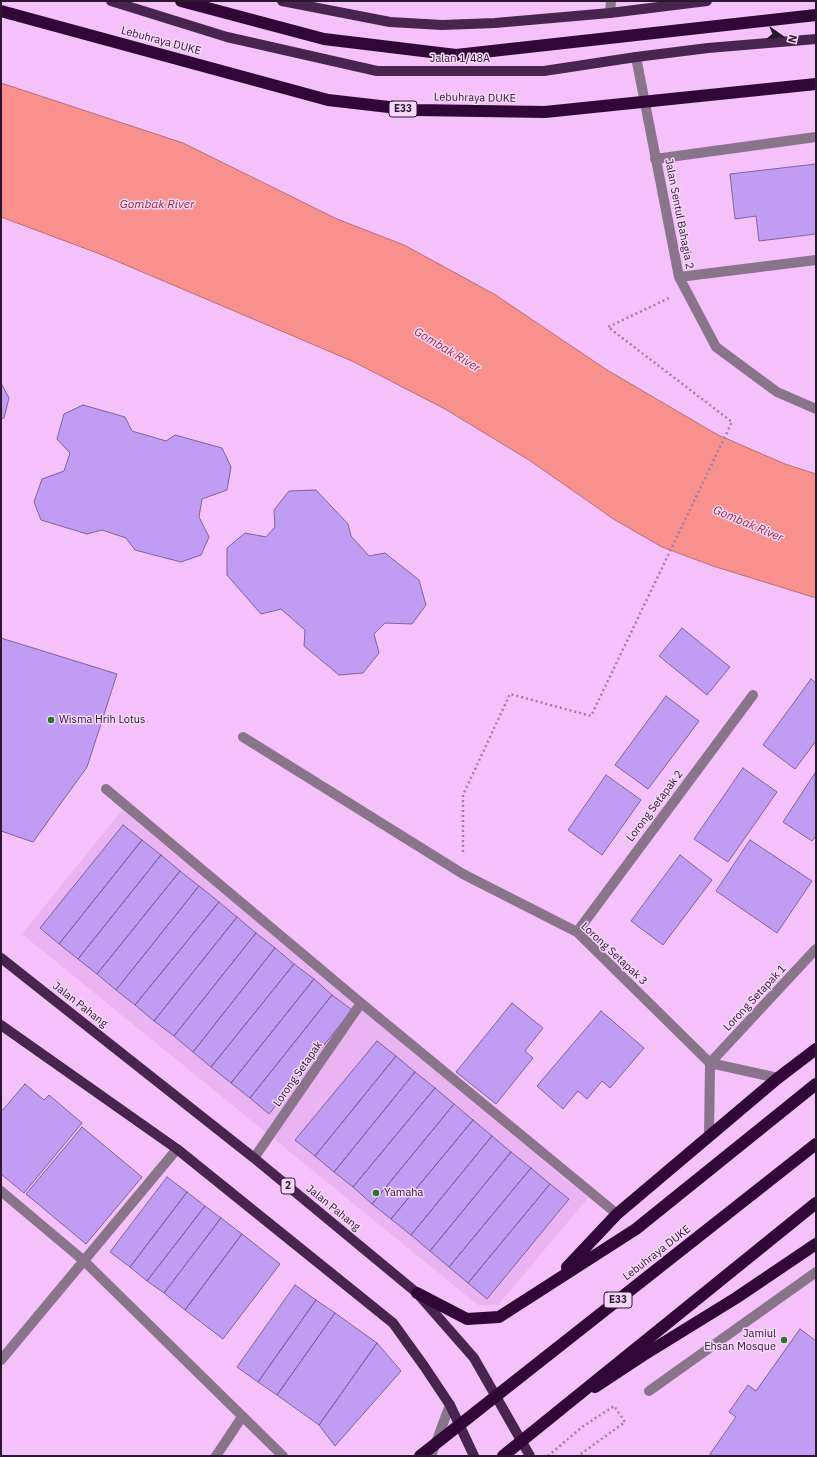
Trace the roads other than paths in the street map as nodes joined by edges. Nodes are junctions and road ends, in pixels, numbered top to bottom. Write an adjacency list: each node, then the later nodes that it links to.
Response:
1 (111, 1): 10 (main road, Jalan 1/48A)
2 (181, 1): 8 (highway)
3 (282, 1): 7 (main road)
4 (611, 1): 7 (street)
5 (707, 1): 7 (main road)
6 (1, 11): 11 (highway, Lebuhraya DUKE / E33, bridge)
7 (610, 13)
8 (816, 14)
9 (816, 40): 10 (main road, Jalan 1/48A)
10 (636, 56): 13 (street, Jalan Sentul Bahagia 2)
11 (816, 84)
12 (816, 137): 13 (street)
13 (655, 159): 15 (street, Jalan Sentul Bahagia 2)
14 (816, 260): 15 (street)
15 (679, 277): 16 (street, Jalan Sentul Bahagia 2)
16 (816, 409)
17 (753, 695): 20 (street, Lorong Setapak 2)
18 (243, 737): 20 (street, Lorong Setapak 3)
19 (106, 789): 23 (street)
20 (577, 932): 26 (street, Lorong Setapak 3)
21 (816, 949): 26 (street, Lorong Setapak 1)
22 (1, 958): 32 (main road, Jalan Pahang / 2)
23 (361, 1003): 32 (street, Lorong Setapak); 35 (street)
24 (1, 1026): 31 (main road)
25 (816, 1049): 27 (highway)
26 (710, 1064): 27 (street); 29 (street)
27 (778, 1078): 29 (highway)
28 (816, 1084): 39 (highway)
29 (709, 1136): 35 (highway)
30 (816, 1144): 48 (highway, Lebuhraya DUKE / E33, bridge)
31 (177, 1149): 37 (street); 43 (main road)
32 (254, 1158): 40 (main road, Jalan Pahang / 2)
33 (1, 1191): 37 (street)
34 (816, 1203): 44 (highway, bridge)
35 (617, 1214): 39 (highway)
36 (816, 1244): 44 (highway, bridge)
37 (83, 1260): 41 (street); 45 (street)
38 (816, 1272): 42 (street)
39 (553, 1281): 40 (highway)
40 (417, 1292): 52 (main road, Jalan Pahang / 2)
41 (1, 1360)
42 (649, 1391)
43 (450, 1405): 49 (street); 50 (main road)
44 (558, 1412): 51 (highway, bridge)
45 (242, 1416): 46 (street); 47 (street)
46 (216, 1456)
47 (283, 1456)
48 (420, 1456)
49 (431, 1456)
50 (474, 1456)
51 (503, 1456)
52 (530, 1456)

